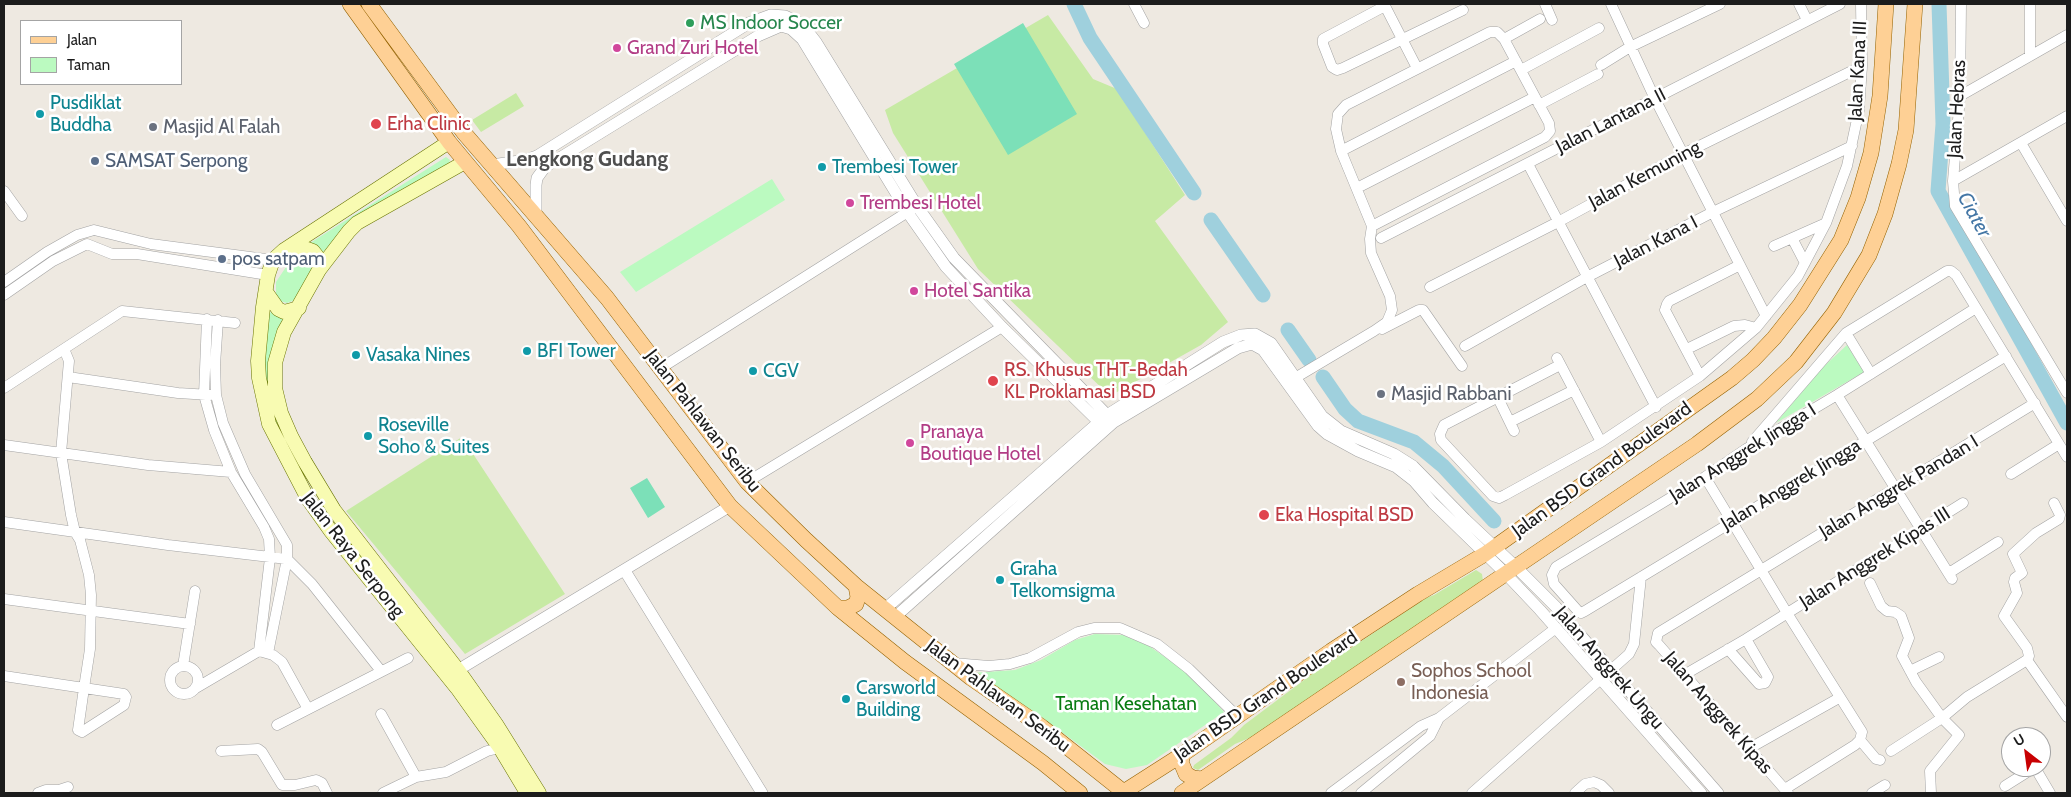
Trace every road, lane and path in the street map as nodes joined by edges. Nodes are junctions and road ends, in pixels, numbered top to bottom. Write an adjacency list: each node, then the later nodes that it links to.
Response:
1 (350, 4): 35 (main road, Jalan Pahlawan Seribu)
2 (369, 4): 43 (main road, Jalan Pahlawan Seribu)
3 (1134, 4): 20 (street)
4 (1545, 4): 18 (street)
5 (1611, 4): 26 (street)
6 (1720, 4): 26 (street)
7 (1799, 4): 19 (street)
8 (1840, 4): 19 (street, Jalan Lantana II)
9 (1861, 4): 29 (street, Jalan Kana III)
10 (1886, 4): 124 (main road, Jalan BSD Grand Boulevard)
11 (1915, 4): 127 (main road, Jalan BSD Grand Boulevard)
12 (1962, 4): 31 (street, Jalan Hebras)
13 (2030, 4): 27 (street)
14 (1384, 5): 24 (street); 24 (street)
15 (1463, 10): 24 (street)
16 (777, 14): 21 (street); 40 (street); 48 (street)
17 (1540, 20): 25 (street)
18 (1552, 20)
19 (1807, 20): 32 (street, Jalan Lantana II)
20 (1144, 23)
21 (781, 26): 44 (street); 48 (street)
22 (1599, 28): 28 (street)
23 (2067, 35): 27 (street)
24 (1402, 39): 30 (street)
25 (1504, 39): 28 (street); 30 (street)
26 (1630, 47): 32 (street); 33 (street)
27 (2030, 56): 31 (street)
28 (1518, 66): 33 (street); 38 (street)
29 (1862, 66): 37 (street, Jalan Kana III); 39 (street, Jalan Kemuning)
30 (1417, 68): 38 (street)
31 (1960, 96): 45 (street, Jalan Hebras)
32 (1655, 99): 39 (street); 42 (street, Jalan Lantana II)
33 (1537, 101): 46 (street); 55 (street)
34 (2067, 116): 36 (street)
35 (449, 142): 41 (main road, Jalan Pahlawan Seribu); 59 (main road, Jalan Raya Serpong)
36 (2021, 143): 45 (street); 52 (street)
37 (1852, 146): 49 (street, Jalan Kana I); 54 (street, Jalan Kana III)
38 (1341, 151): 46 (street)
39 (1684, 154): 49 (street); 53 (street, Jalan Kemuning)
40 (537, 156): 43 (street); 44 (street)
41 (465, 162): 65 (main road, Jalan Raya Serpong); 118 (main road, Jalan Pahlawan Seribu)
42 (1528, 164): 53 (street); 56 (street, Jalan Lantana II)
43 (492, 165): 51 (main road, Jalan Pahlawan Seribu)
44 (545, 167): 51 (street)
45 (1953, 181): 93 (street, Jalan Hebras)
46 (1357, 188): 55 (street)
47 (4, 191): 50 (street)
48 (913, 210): 77 (street); 86 (street); 101 (street)
49 (1713, 212): 63 (street); 67 (street, Jalan Kana I)
50 (22, 216)
51 (536, 217): 86 (main road, Jalan Pahlawan Seribu)
52 (2067, 221)
53 (1558, 222): 67 (street); 69 (street, Jalan Kemuning)
54 (1826, 223): 57 (street); 62 (street, Jalan Kana III)
55 (1372, 226): 79 (street)
56 (1381, 238)
57 (1792, 238): 58 (street); 62 (street)
58 (1774, 246)
59 (284, 250): 61 (main road, Jalan Raya Serpong); 65 (main road)
60 (237, 256): 61 (street); 64 (street); 68 (street)
61 (274, 260): 66 (main road, Jalan Raya Serpong)
62 (1805, 263): 74 (street, Jalan Kana III)
63 (1740, 265): 74 (street); 83 (street)
64 (234, 270): 66 (street); 71 (street)
65 (320, 270): 72 (main road, Jalan Raya Serpong)
66 (268, 275): 70 (main road, Jalan Raya Serpong)
67 (1587, 277): 81 (street, Jalan Kana I); 100 (street)
68 (4, 282)
69 (1430, 287)
70 (266, 292): 72 (main road); 110 (main road, Jalan Raya Serpong)
71 (4, 295)
72 (298, 308): 107 (main road, Jalan Raya Serpong)
73 (1976, 308): 80 (street); 84 (street); 87 (street, Jalan Anggrek Jingga I)
74 (1766, 316): 78 (street, Jalan Kana III)
75 (213, 319): 76 (street); 82 (street); 94 (street); 95 (street)
76 (235, 323)
77 (1002, 327): 101 (street); 114 (street)
78 (1756, 328): 83 (street); 88 (street, Jalan Kana III)
79 (1374, 331): 85 (street); 90 (street)
80 (1846, 333): 87 (street); 106 (street)
81 (1465, 346)
82 (64, 349): 89 (street); 91 (street)
83 (1687, 349): 88 (street)
84 (2006, 356): 99 (street); 102 (street, Jalan Anggrek Jingga)
85 (1462, 366)
86 (661, 368): 114 (main road, Jalan Pahlawan Seribu)
87 (1871, 374): 96 (street, Jalan Anggrek Jingga I)
88 (1700, 376): 100 (street, Jalan Kana III)
89 (68, 377): 94 (street); 108 (street)
90 (1296, 378): 97 (street); 101 (street)
91 (4, 388)
92 (1574, 390): 98 (street); 98 (street); 103 (street)
93 (2067, 394)
94 (204, 395): 95 (street); 111 (street)
95 (216, 395): 126 (street)
96 (1837, 395): 102 (street); 106 (street, Jalan Anggrek Jingga I)
97 (1302, 396): 101 (street); 124 (street, Jalan Anggrek Ungu)
98 (1498, 398): 103 (street, Jalan Kana III)
99 (2035, 403): 104 (street); 115 (street, Jalan Anggrek Pandan I)
100 (1656, 406): 103 (street, Jalan Kana III)
101 (1107, 422): 139 (street)
102 (1866, 440): 115 (street); 119 (street, Jalan Anggrek Jingga)
103 (1601, 442)
104 (2059, 444): 109 (street); 112 (street)
105 (4, 445): 108 (street)
106 (1746, 449): 113 (street, Jalan Anggrek Jingga I)
107 (299, 452): 110 (main road); 132 (main road, Jalan Raya Serpong)
108 (60, 453): 111 (street); 122 (street)
109 (2067, 457)
110 (286, 460): 132 (main road, Jalan Raya Serpong)
111 (231, 472): 125 (street)
112 (2011, 474)
113 (1705, 477): 119 (street); 137 (street, Jalan Anggrek Jingga I)
114 (747, 482): 133 (main road, Jalan Pahlawan Seribu)
115 (1896, 489): 121 (street); 128 (street, Jalan Anggrek Pandan I)
116 (2054, 502): 148 (street)
117 (1964, 503): 121 (street, Jalan Anggrek Kipas III)
118 (730, 506): 129 (street); 136 (main road, Jalan Pahlawan Seribu)
119 (1731, 521): 128 (street); 130 (street, Jalan Anggrek Jingga)
120 (4, 522): 122 (street)
121 (1922, 529): 123 (street); 140 (street, Jalan Anggrek Kipas III)
122 (75, 532): 125 (street); 138 (street)
123 (1998, 542)
124 (1490, 551): 127 (street, Jalan Anggrek Ungu); 163 (main road, Jalan BSD Grand Boulevard)
125 (270, 558): 126 (street); 145 (street)
126 (286, 559): 145 (street); 153 (street)
127 (1510, 569): 142 (street, Jalan Anggrek Ungu); 152 (street, Jalan Anggrek Ungu); 177 (main road, Jalan BSD Grand Boulevard)
128 (1762, 569): 140 (street); 155 (street, Jalan Anggrek Kipas)
129 (625, 570): 151 (street); 187 (street)
130 (1641, 577): 137 (street, Jalan Anggrek Jingga); 152 (street)
131 (1870, 583): 154 (street)
132 (383, 585): 151 (main road, Jalan Raya Serpong); 169 (main road, Jalan Raya Serpong)
133 (856, 586): 136 (main road); 139 (main road, Jalan Pahlawan Seribu)
134 (195, 590): 141 (street)
135 (4, 599): 138 (street)
136 (838, 608): 175 (main road, Jalan Pahlawan Seribu)
137 (1578, 611)
138 (90, 612): 141 (street); 158 (street)
139 (890, 613): 149 (main road, Jalan Pahlawan Seribu)
140 (1787, 613): 143 (street, Jalan Anggrek Kipas III); 160 (street)
141 (190, 624): 150 (street)
142 (1556, 628): 157 (street, Jalan Anggrek Ungu); 165 (street)
143 (1746, 639): 144 (street, Jalan Anggrek Kipas III); 144 (street)
144 (1728, 649): 155 (street, Jalan Anggrek Kipas III)
145 (263, 652): 159 (street); 161 (street)
146 (1939, 657): 154 (street)
147 (408, 658): 153 (street)
148 (2027, 660): 164 (street); 166 (street)
149 (951, 662): 163 (street); 190 (main road, Jalan Pahlawan Seribu)
150 (183, 666): 159 (street); 159 (street)
151 (458, 670): 181 (main road, Jalan Raya Serpong)
152 (1611, 670): 157 (street); 198 (street, Jalan Anggrek Ungu)
153 (381, 671): 161 (street)
154 (1910, 671): 166 (street)
155 (1684, 675): 170 (street, Jalan Anggrek Kipas)
156 (4, 676): 158 (street)
157 (1601, 679): 194 (street); 197 (street, Jalan Anggrek Ungu)
158 (84, 688): 158 (street)
159 (196, 688)
160 (1839, 698): 168 (street); 170 (street)
161 (308, 709): 167 (street)
162 (381, 714): 176 (street)
163 (1237, 716): 173 (main road, Jalan BSD Grand Boulevard)
164 (2067, 717)
165 (1439, 718): 192 (street); 193 (street)
166 (1942, 718): 172 (street); 200 (street)
167 (277, 725)
168 (1857, 743): 174 (street); 182 (street)
169 (500, 748): 176 (street); 181 (main road, Jalan Raya Serpong)
170 (1750, 748): 182 (street, Jalan Anggrek Kipas)
171 (221, 751): 185 (street)
172 (1890, 751)
173 (1183, 754): 177 (main road); 190 (main road, Jalan BSD Grand Boulevard)
174 (1880, 760)
175 (1043, 763): 188 (main road); 189 (main road, Jalan Pahlawan Seribu)
176 (416, 776): 186 (street)
177 (1202, 779): 191 (main road, Jalan BSD Grand Boulevard)
178 (1885, 785): 199 (street)
179 (2005, 786): 201 (street)
180 (68, 787): 183 (street)
181 (532, 791)
182 (1787, 791)
183 (54, 792): 184 (street)
184 (38, 793)
185 (327, 793)
186 (383, 793)
187 (762, 793)
188 (1065, 793)
189 (1080, 793)
190 (1124, 793)
191 (1182, 793)
192 (1330, 793)
193 (1361, 793)
194 (1472, 793)
195 (1574, 793): 196 (street)
196 (1609, 793)
197 (1701, 793)
198 (1718, 793)
199 (1872, 793)
200 (1931, 793)
201 (2050, 793)

